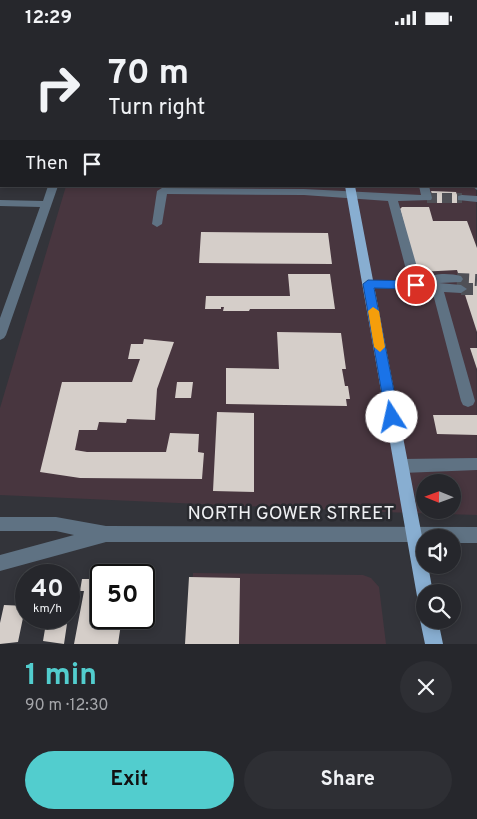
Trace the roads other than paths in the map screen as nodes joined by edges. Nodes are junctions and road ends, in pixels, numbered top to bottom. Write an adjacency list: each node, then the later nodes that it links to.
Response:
1 (53, 187): 8 (street)
2 (424, 187): 4 (street)
3 (351, 191): 4 (street); 9 (street); 11 (main road)
4 (392, 198): 10 (street)
5 (462, 198): 6 (street)
6 (477, 199)
7 (0, 203): 8 (street)
8 (46, 204): 13 (street)
9 (157, 224)
10 (415, 282): 11 (street); 12 (street); 12 (street)
11 (368, 284): 16 (main road)
12 (437, 287): 14 (street)
13 (0, 335)
14 (468, 401)
15 (477, 464): 16 (street)
16 (402, 466): 19 (main road)
17 (0, 524): 18 (street, NORTH GOWER STREET)
18 (106, 534): 19 (street, NORTH GOWER STREET); 21 (street, NORTH GOWER STREET)
19 (414, 535): 20 (street, NORTH GOWER STREET); 22 (main road)
20 (477, 535)
21 (0, 563)
22 (423, 584)
23 (431, 629): 24 (main road)
24 (434, 644)

